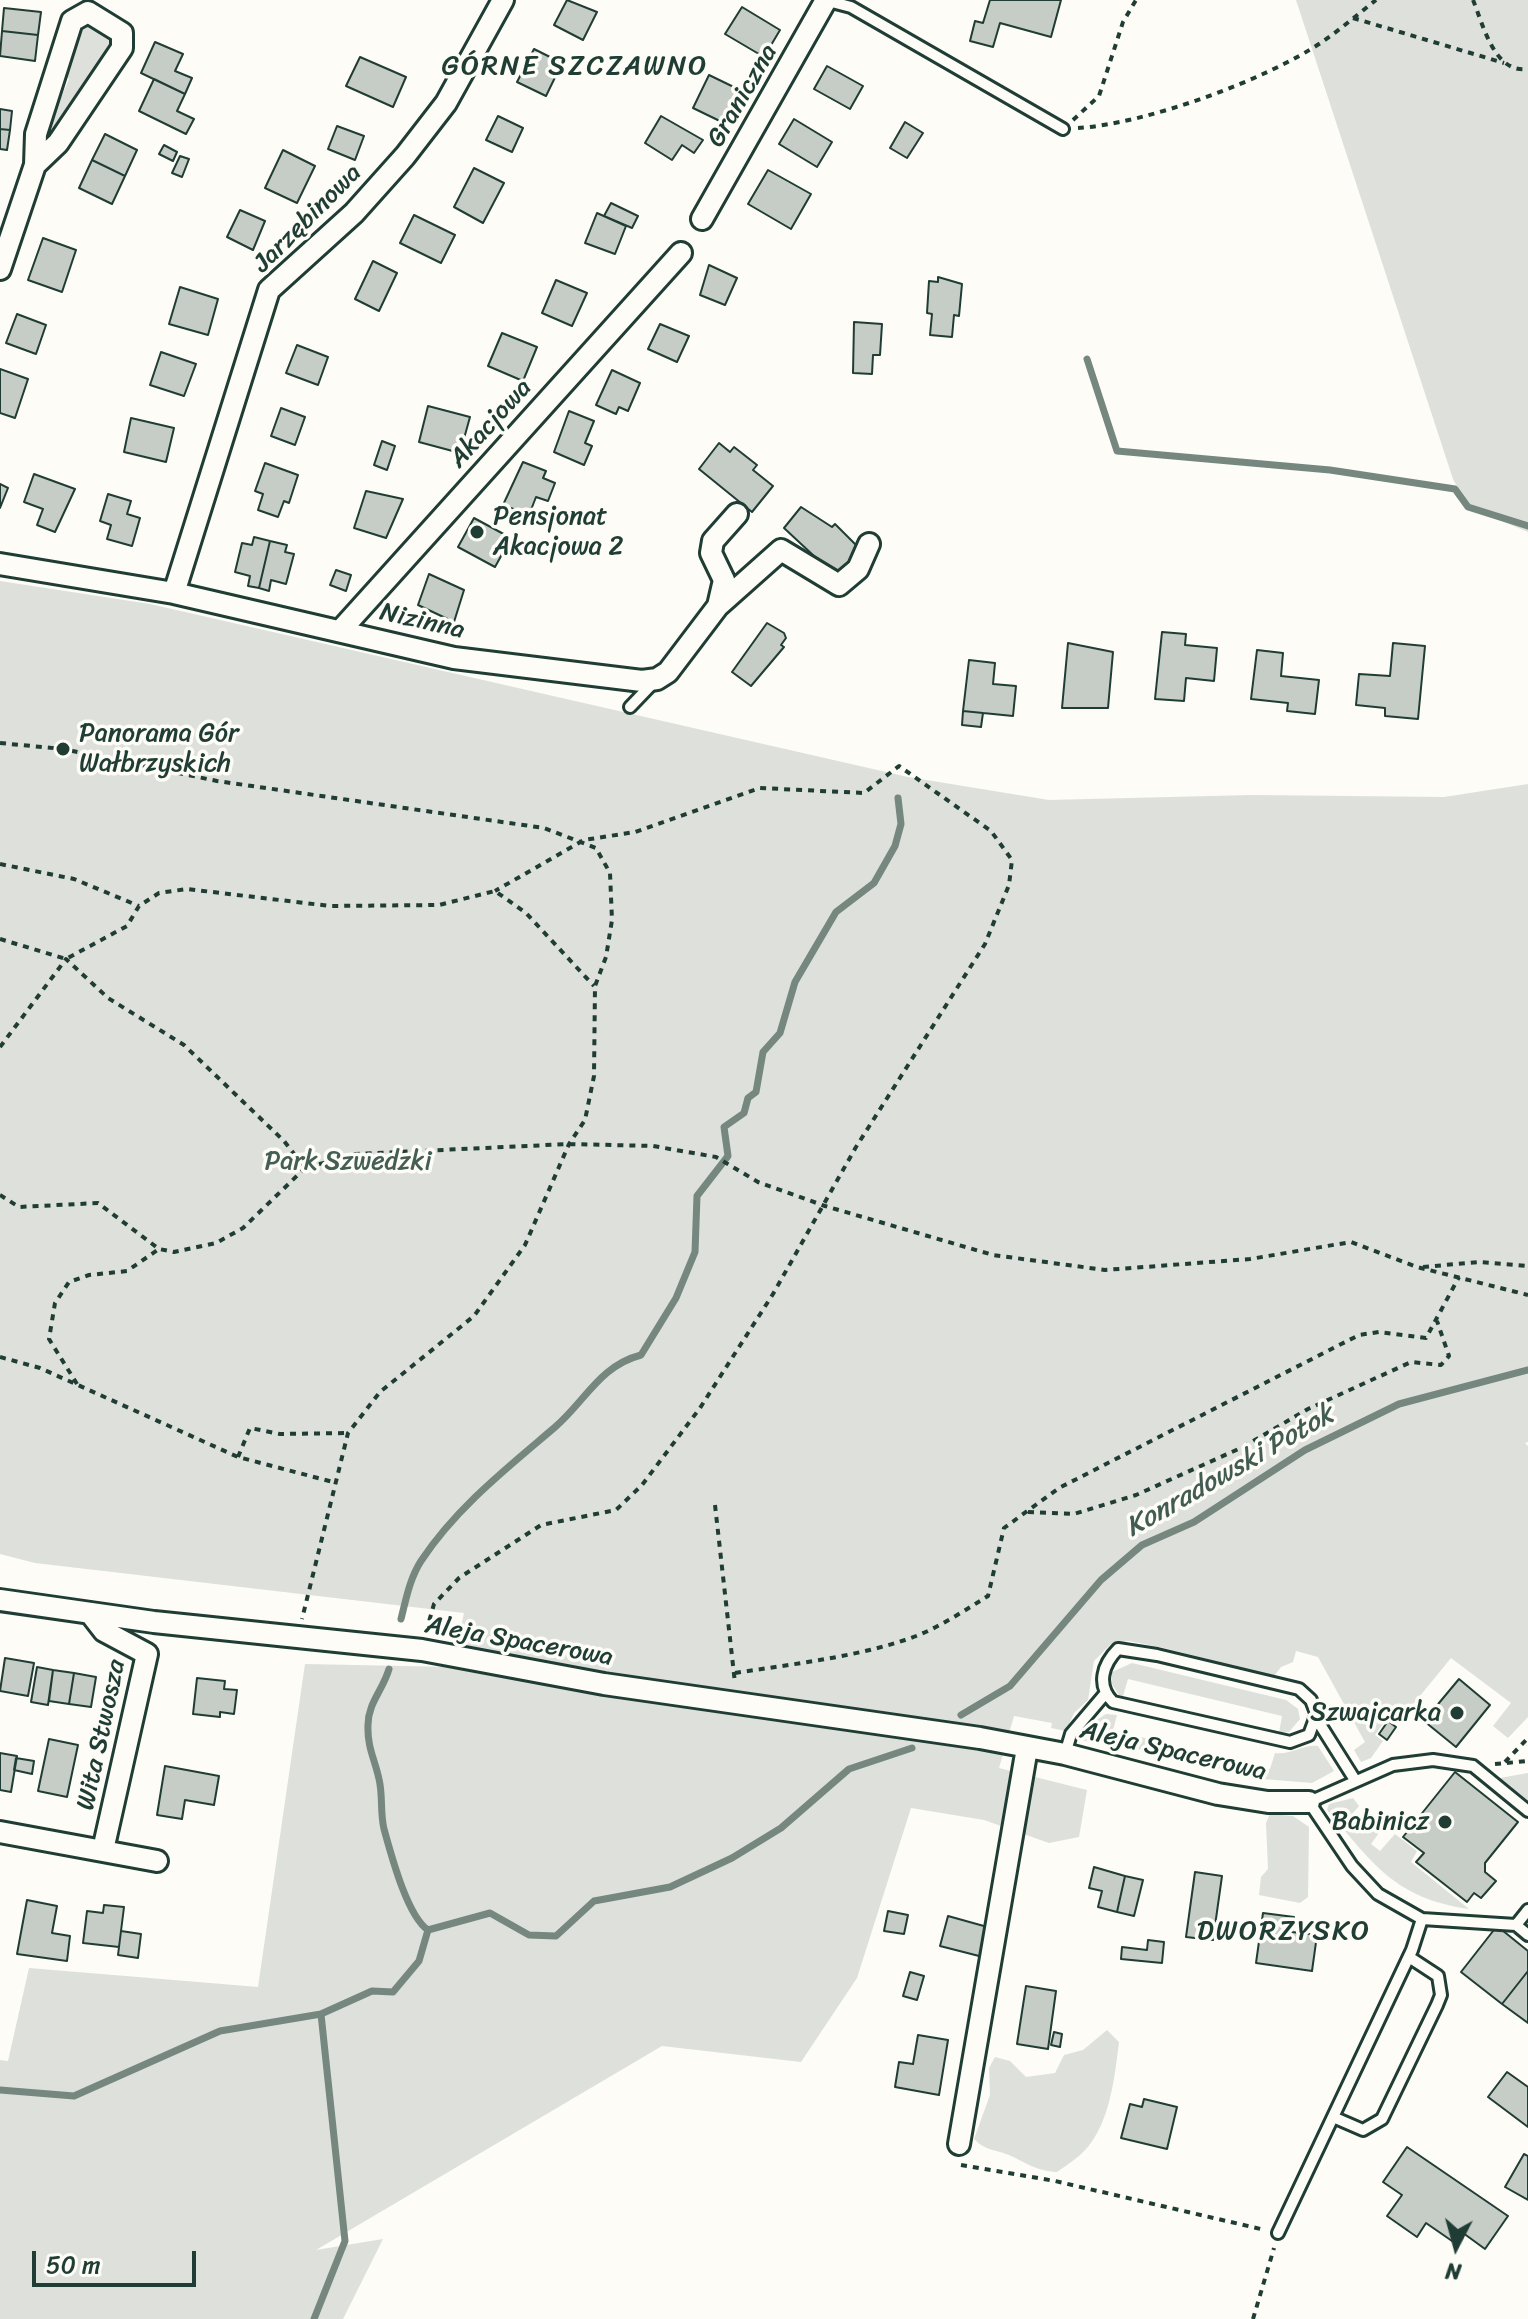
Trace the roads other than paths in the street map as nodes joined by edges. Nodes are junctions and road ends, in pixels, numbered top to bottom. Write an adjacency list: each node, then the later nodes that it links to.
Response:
1 (503, 0): 11 (street, Jarzębinowa)
2 (827, 0): 3 (lane); 5 (street, Graniczna)
3 (1063, 129)
4 (35, 165): 4 (street); 7 (street)
5 (702, 219)
6 (681, 253): 13 (street, Akacjowa)
7 (0, 269)
8 (737, 514): 12 (street)
9 (869, 544): 12 (street)
10 (0, 564): 11 (street, Nizinna)
11 (174, 593): 13 (street, Nizinna)
12 (718, 606): 14 (street)
13 (340, 631): 14 (street, Nizinna)
14 (657, 679): 15 (lane)
15 (630, 707)
16 (0, 1600): 17 (street, Aleja Spacerowa)
17 (90, 1613): 18 (street, Aleja Spacerowa); 19 (street, Wita Stwosza)
18 (171, 1624): 19 (street); 22 (street, Aleja Spacerowa)
19 (147, 1654): 28 (street, Wita Stwosza)
20 (1105, 1694): 21 (lane); 21 (lane); 23 (lane)
21 (1316, 1716): 24 (lane)
22 (1027, 1748): 23 (street, Aleja Spacerowa); 36 (street)
23 (1065, 1754): 25 (street, Aleja Spacerowa)
24 (1355, 1780): 25 (lane); 26 (lane)
25 (1309, 1802): 31 (lane)
26 (1528, 1811)
27 (0, 1832): 28 (street, Wita Stwosza)
28 (103, 1850): 29 (street, Wita Stwosza)
29 (157, 1861)
30 (1528, 1910): 32 (lane)
31 (1422, 1919): 32 (lane); 34 (lane)
32 (1516, 1925): 33 (lane)
33 (1528, 1935)
34 (1409, 1957): 35 (lane); 35 (lane)
35 (1333, 2117): 37 (lane)
36 (959, 2144)
37 (1278, 2233)

